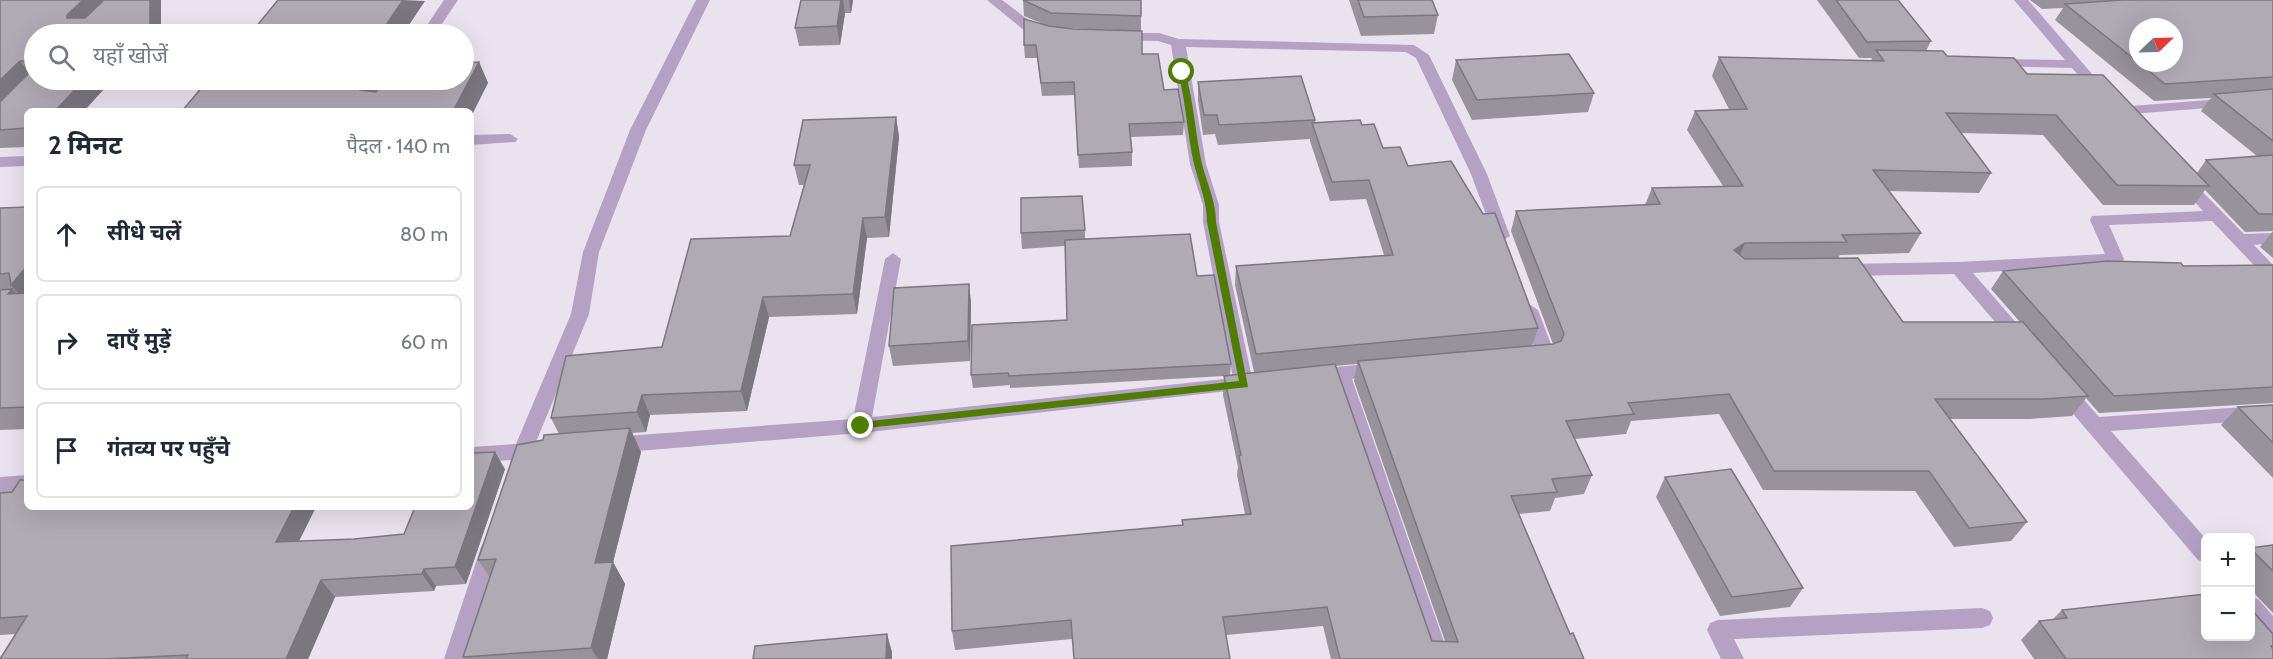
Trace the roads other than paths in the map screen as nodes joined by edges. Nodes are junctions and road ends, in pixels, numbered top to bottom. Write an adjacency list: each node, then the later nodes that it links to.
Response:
1 (451, 0): 5 (street)
2 (703, 0): 41 (street)
3 (994, 0): 6 (street)
4 (2020, 0): 10 (street)
5 (435, 24)
6 (1056, 35)
7 (1104, 37): 8 (street)
8 (1178, 43): 22 (street); 35 (street)
9 (1980, 63): 10 (street)
10 (2074, 64): 12 (street)
11 (2273, 99): 12 (street)
12 (2118, 111): 13 (street)
13 (2133, 128)
14 (510, 139): 15 (street)
15 (474, 140)
16 (24, 161): 17 (street)
17 (0, 162)
18 (2171, 168): 19 (street)
19 (2217, 216): 21 (street); 24 (street)
20 (2273, 238): 21 (street)
21 (2241, 240): 26 (street)
22 (1506, 248)
23 (893, 259): 38 (street)
24 (1959, 268): 25 (street); 28 (street)
25 (1830, 270)
26 (2273, 275)
27 (1522, 291): 29 (street)
28 (2034, 356)
29 (1512, 358)
30 (1397, 368): 31 (street)
31 (1340, 373): 33 (street); 52 (street)
32 (2049, 373): 37 (street)
33 (1292, 379)
34 (1268, 381): 35 (street)
35 (1244, 384): 38 (street)
36 (2273, 412): 37 (street)
37 (2094, 425): 47 (street)
38 (861, 426): 39 (street)
39 (593, 446)
40 (558, 449): 41 (street)
41 (523, 451): 42 (street); 45 (street)
42 (474, 455)
43 (24, 483): 44 (street)
44 (0, 484)
45 (512, 484)
46 (498, 528): 51 (street)
47 (2201, 549)
48 (2255, 612): 50 (street)
49 (1982, 618): 53 (street)
50 (2273, 632)
51 (455, 659)
52 (1439, 659)
53 (1733, 659)

